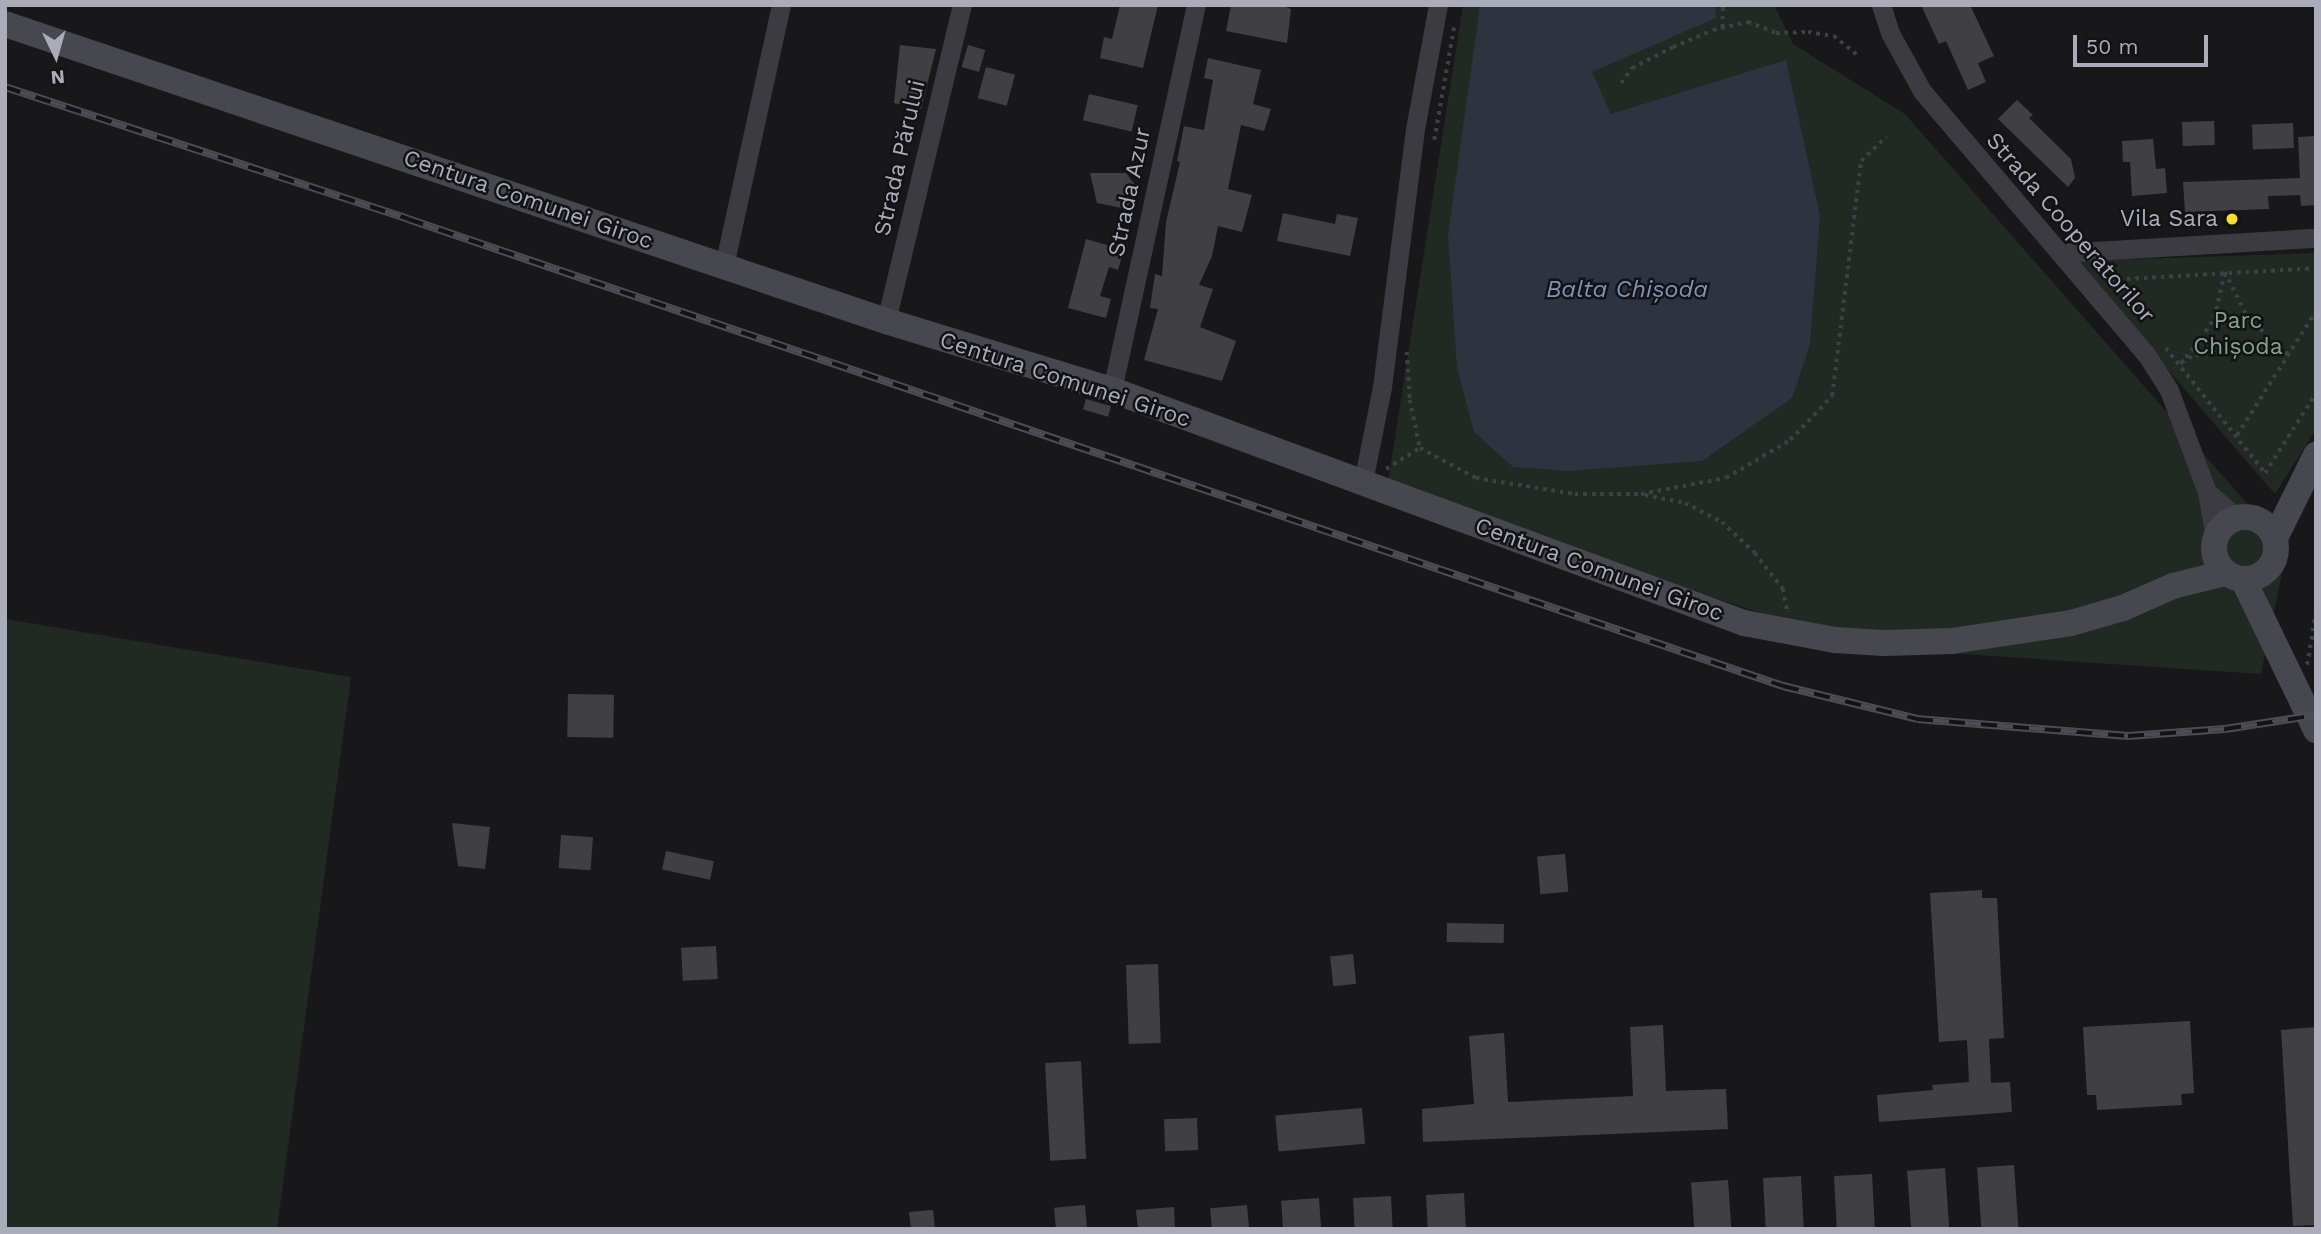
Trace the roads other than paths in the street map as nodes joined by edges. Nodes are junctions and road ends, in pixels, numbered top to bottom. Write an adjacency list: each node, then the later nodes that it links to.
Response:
1 (781, 5): 9 (street)
2 (962, 5): 10 (street, Strada Părului)
3 (1196, 5): 11 (street, Strada Azur)
4 (1438, 5): 13 (street)
5 (1881, 5): 8 (street, Strada Cooperatorilor)
6 (5, 24): 9 (main road, Centura Comunei Giroc)
7 (2316, 239): 8 (street)
8 (2060, 253): 14 (street, Strada Cooperatorilor)
9 (724, 266): 10 (main road, Centura Comunei Giroc)
10 (886, 321): 11 (main road, Centura Comunei Giroc)
11 (1112, 390): 13 (main road, Centura Comunei Giroc)
12 (2310, 465): 15 (main road, Centura Comunei Giroc); 16 (main road)
13 (1363, 482): 17 (main road, Centura Comunei Giroc)
14 (2207, 492): 15 (street, Strada Cooperatorilor); 17 (street, Strada Cooperatorilor)
15 (2246, 518): 16 (main road); 17 (main road, Centura Comunei Giroc)
16 (2274, 538): 17 (main road)
17 (2232, 563): 18 (main road)
18 (2313, 723)

